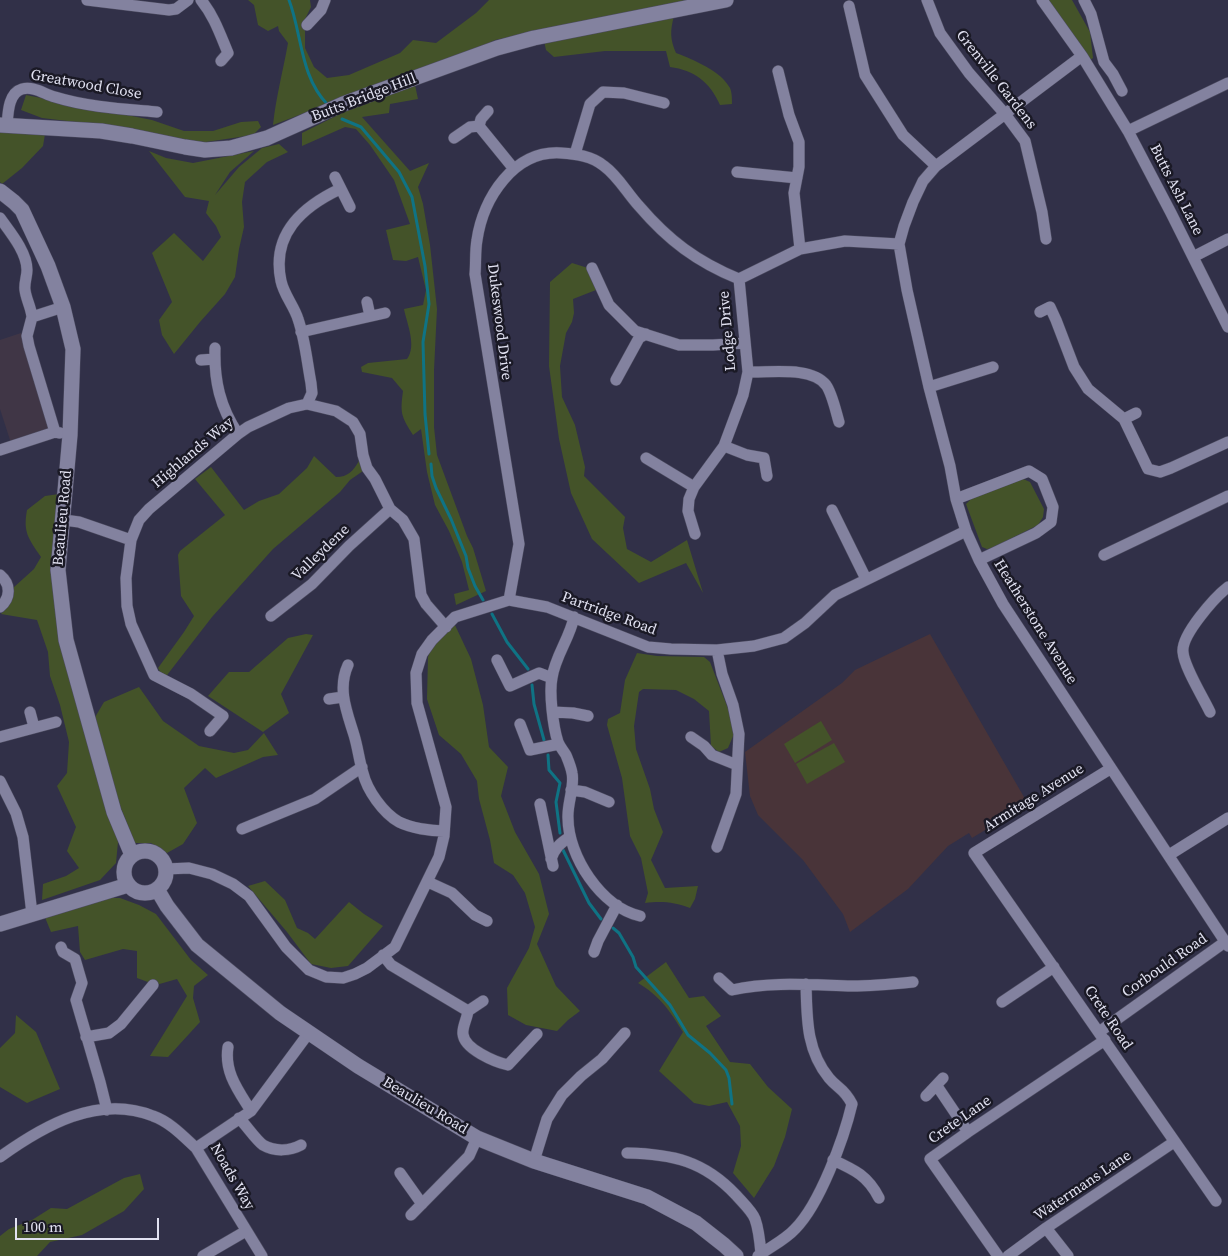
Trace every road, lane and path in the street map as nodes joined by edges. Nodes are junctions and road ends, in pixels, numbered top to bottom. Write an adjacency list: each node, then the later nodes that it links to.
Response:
1 (87, 0): 2 (street)
2 (188, 0)
3 (201, 0): 12 (street)
4 (325, 0): 10 (street)
5 (726, 0): 22 (street, Butts Bridge Hill)
6 (927, 0): 21 (street, Grenville Gardens)
7 (1042, 0): 11 (street, Butts Ash Lane)
8 (1084, 0): 13 (street)
9 (849, 6): 27 (street)
10 (307, 25)
11 (1082, 56): 14 (street, Butts Ash Lane); 21 (street)
12 (228, 57)
13 (1104, 62): 14 (street); 17 (street)
14 (1090, 70): 24 (street, Butts Ash Lane)
15 (778, 71): 31 (street)
16 (1228, 82): 24 (street)
17 (1122, 91)
18 (664, 104): 26 (street)
19 (488, 111): 23 (street)
20 (157, 112): 22 (street, Greatwood Close)
21 (1005, 114): 27 (street); 36 (street, Grenville Gardens)
22 (3, 125)
23 (479, 126): 25 (street); 28 (street)
24 (1128, 131): 40 (street, Butts Ash Lane)
25 (454, 138)
26 (575, 154): 28 (street, Dukeswood Drive); 42 (street, Dukeswood Drive)
27 (936, 166): 38 (street)
28 (514, 169): 84 (street, Dukeswood Drive)
29 (737, 172): 31 (street)
30 (335, 177): 32 (street)
31 (797, 178): 39 (street)
32 (340, 189): 34 (street); 50 (street)
33 (0, 191): 44 (street, Beaulieu Road)
34 (350, 207)
35 (1, 220): 48 (street)
36 (1046, 239)
37 (1228, 239): 40 (street)
38 (899, 244): 39 (street); 57 (street, Heatherstone Avenue)
39 (800, 250): 42 (street)
40 (1193, 257): 49 (street, Butts Ash Lane)
41 (592, 268): 51 (street)
42 (739, 279): 52 (street, Lodge Drive)
43 (367, 302): 47 (street)
44 (63, 307): 48 (street); 64 (street, Beaulieu Road)
45 (1040, 312): 60 (street)
46 (385, 313): 47 (street)
47 (370, 316): 50 (street)
48 (32, 317): 62 (street)
49 (1228, 327)
50 (301, 332): 58 (street)
51 (646, 334): 52 (street); 56 (street)
52 (746, 343): 55 (street, Lodge Drive)
53 (201, 360): 63 (street)
54 (993, 367): 57 (street)
55 (748, 372): 61 (street); 66 (street, Lodge Drive)
56 (616, 380)
57 (929, 387): 72 (street, Heatherstone Avenue)
58 (307, 404): 63 (street, Highlands Way); 73 (street, Highlands Way)
59 (1136, 413): 60 (street)
60 (1124, 419): 65 (street)
61 (839, 422)
62 (55, 432): 64 (street); 67 (street)
63 (238, 434): 78 (street, Highlands Way)
64 (70, 435): 75 (street, Beaulieu Road)
65 (1228, 442)
66 (724, 446): 69 (street); 70 (street, Lodge Drive)
67 (0, 450)
68 (646, 458): 70 (street)
69 (767, 476)
70 (694, 487): 77 (street, Lodge Drive)
71 (1228, 496): 79 (street)
72 (956, 499): 76 (street, Heatherstone Avenue); 80 (street)
73 (390, 509): 86 (street, Valleydene); 88 (street, Highlands Way)
74 (832, 510): 82 (street)
75 (64, 520): 78 (street); 119 (street, Beaulieu Road)
76 (966, 531): 80 (street, Heatherstone Avenue); 82 (street, Partridge Road)
77 (695, 534)
78 (130, 540): 102 (street, Highlands Way)
79 (1104, 555)
80 (979, 560): 108 (street, Heatherstone Avenue)
81 (0, 576): 85 (street)
82 (866, 579): 89 (street, Partridge Road)
83 (1228, 587): 97 (street)
84 (509, 600): 87 (street, Partridge Road); 88 (street)
85 (0, 607)
86 (271, 616)
87 (574, 617): 89 (street, Partridge Road); 92 (street)
88 (446, 626): 115 (street)
89 (716, 650): 106 (street)
90 (497, 660): 92 (street)
91 (348, 665): 93 (street)
92 (552, 678): 96 (street)
93 (343, 697): 94 (street); 107 (street)
94 (329, 699)
95 (30, 712): 101 (street)
96 (553, 712): 98 (street); 105 (street)
97 (1210, 712)
98 (588, 716)
99 (56, 722): 101 (street)
100 (520, 724): 105 (street)
101 (34, 727): 103 (street)
102 (210, 731)
103 (0, 737)
104 (691, 738): 106 (street)
105 (558, 744): 110 (street)
106 (737, 765): 117 (street)
107 (362, 767): 114 (street); 115 (street)
108 (1110, 768): 118 (street, Armitage Avenue); 120 (street, Heatherstone Avenue)
109 (0, 781): 126 (street)
110 (571, 790): 111 (street); 116 (street)
111 (609, 802)
112 (540, 804): 116 (street)
113 (1228, 818): 120 (street)
114 (242, 828)
115 (444, 831): 122 (street)
116 (570, 837): 125 (street)
117 (717, 847)
118 (974, 852): 134 (street, Crete Road)
119 (132, 855): 121 (street); 123 (street)
120 (1169, 855): 130 (street, Heatherstone Avenue)
121 (166, 869): 124 (street); 133 (street)
122 (428, 882): 128 (street); 133 (street)
123 (128, 885): 124 (street); 126 (street)
124 (157, 889): 143 (street, Beaulieu Road)
125 (617, 905): 127 (street); 132 (street)
126 (32, 914): 129 (street)
127 (640, 916)
128 (487, 921)
129 (0, 924)
130 (1226, 944): 145 (street, Corbould Road)
131 (61, 946): 146 (street)
132 (594, 952)
133 (383, 956): 141 (street)
134 (1054, 966): 140 (street); 145 (street, Crete Road)
135 (719, 978): 137 (street)
136 (913, 982): 137 (street)
137 (806, 984): 159 (street)
138 (153, 985): 146 (street)
139 (483, 1001): 141 (street)
140 (1002, 1002)
141 (468, 1011): 144 (street)
142 (625, 1033): 160 (street)
143 (308, 1034): 150 (street, Noads Way); 153 (street, Beaulieu Road)
144 (537, 1034)
145 (1102, 1036): 152 (street, Crete Lane); 154 (street, Crete Road)
146 (86, 1037): 149 (street)
147 (228, 1047): 150 (street)
148 (926, 1096): 152 (street)
149 (107, 1110): 156 (street); 158 (street)
150 (251, 1111): 151 (street, Noads Way)
151 (240, 1118): 155 (street); 156 (street, Noads Way)
152 (968, 1132): 172 (street, Crete Lane)
153 (477, 1138): 160 (street, Beaulieu Road); 164 (street)
154 (1174, 1142): 163 (street, Crete Road); 166 (street, Watermans Lane)
155 (301, 1145)
156 (196, 1148): 167 (street, Noads Way)
157 (627, 1153): 168 (street)
158 (0, 1157)
159 (833, 1160): 162 (street); 168 (street)
160 (534, 1161): 171 (street, Beaulieu Road)
161 (400, 1173): 164 (street)
162 (879, 1198)
163 (1216, 1201)
164 (422, 1204): 165 (street)
165 (411, 1215)
166 (1046, 1228): 173 (street, Watermans Lane); 174 (street)
167 (246, 1232): 169 (street); 170 (street, Noads Way)
168 (759, 1255)
169 (203, 1256)
170 (262, 1256)
171 (736, 1256)
172 (998, 1256)
173 (1008, 1256)
174 (1068, 1256)

